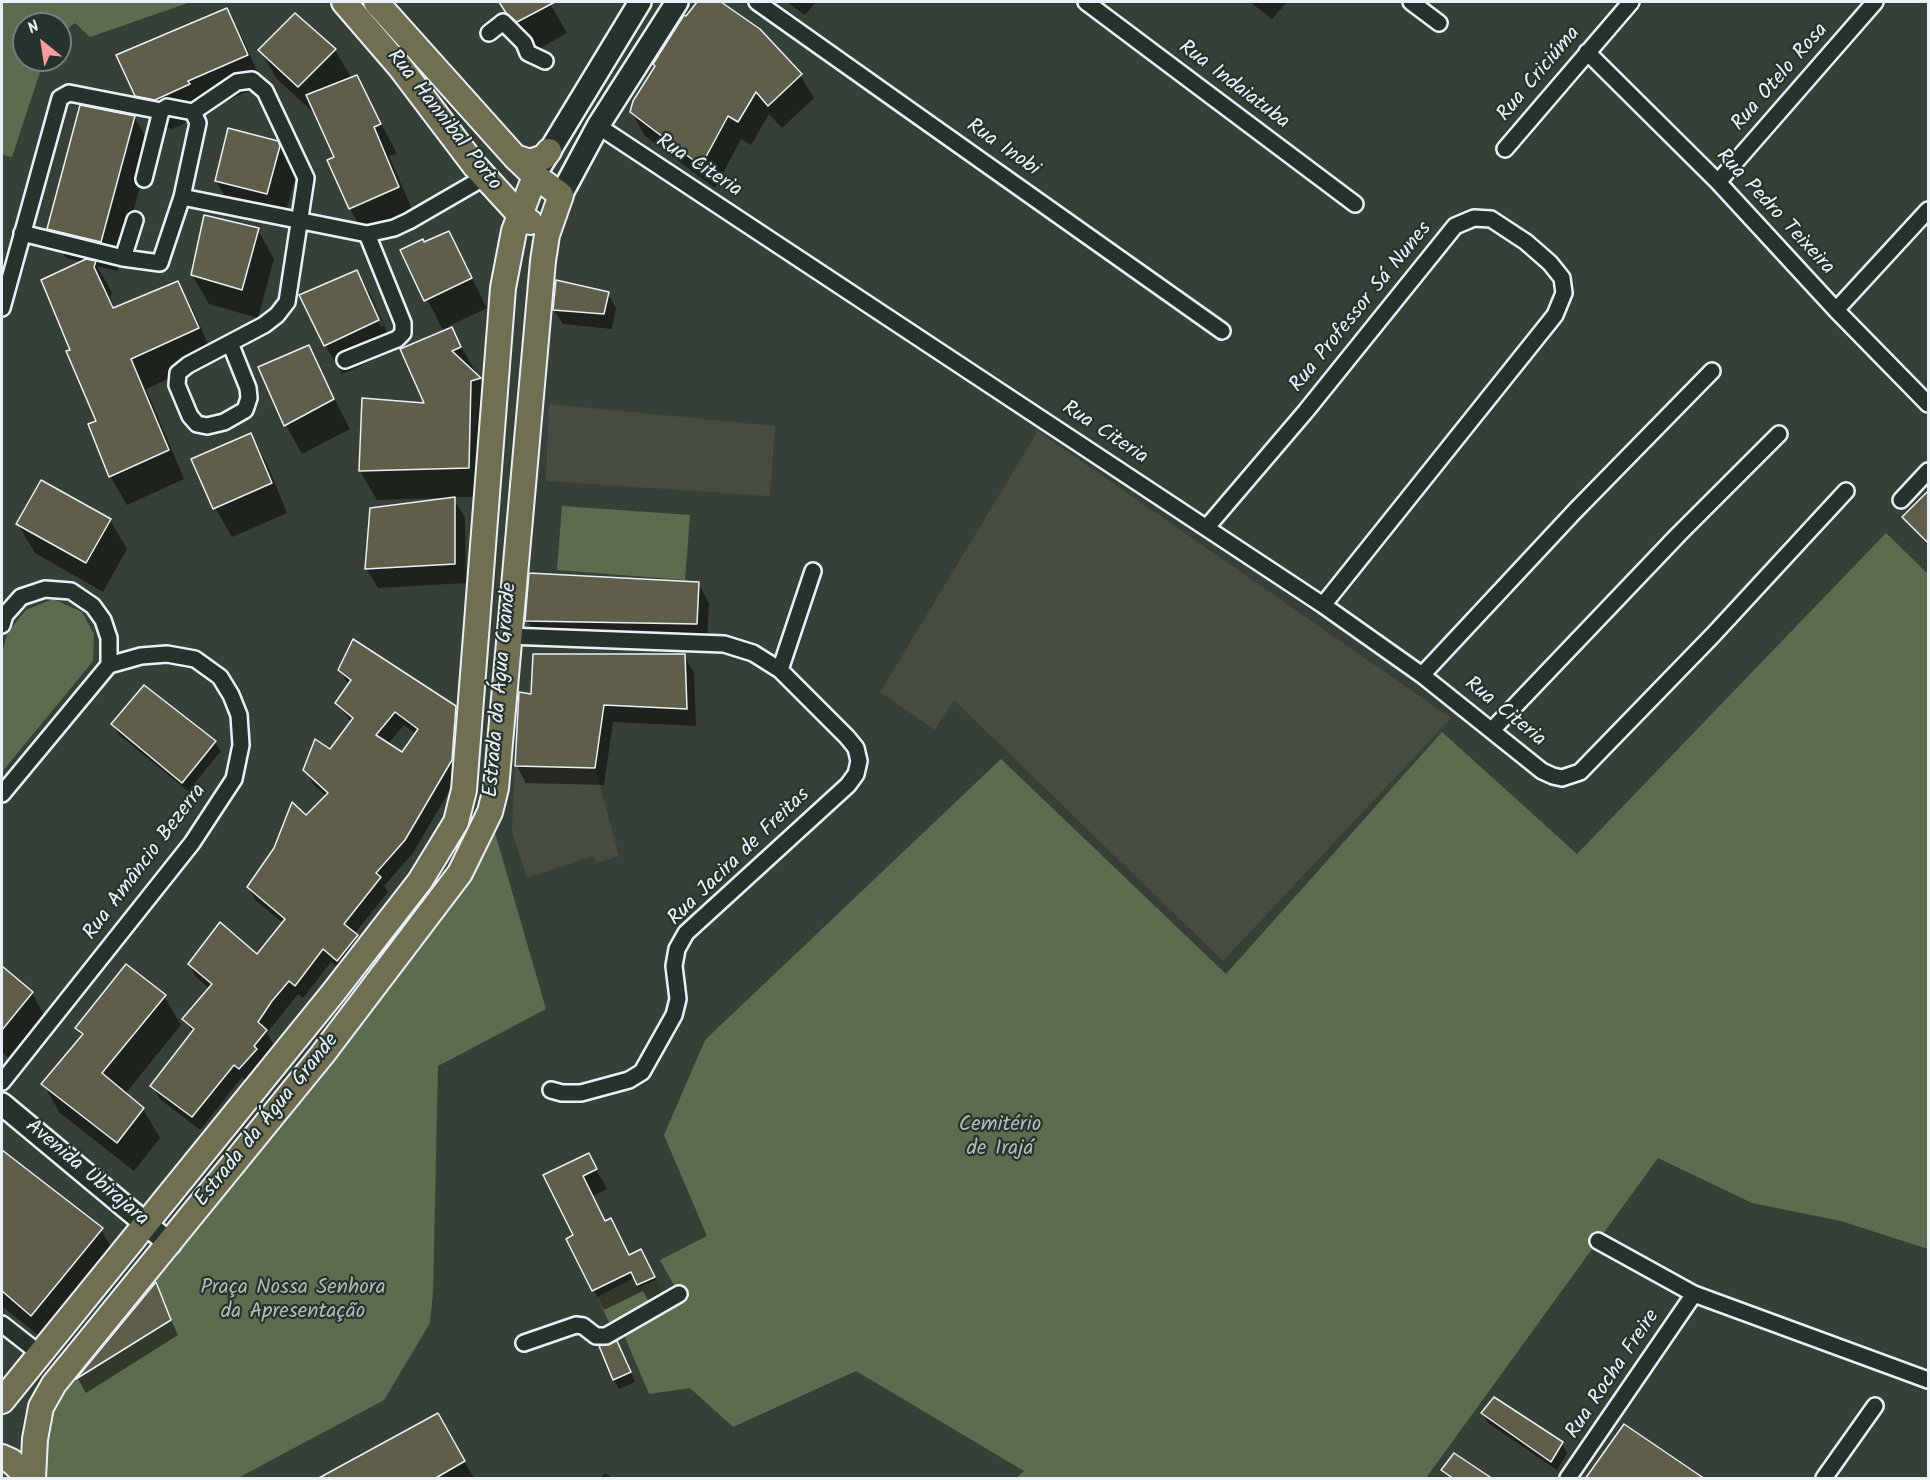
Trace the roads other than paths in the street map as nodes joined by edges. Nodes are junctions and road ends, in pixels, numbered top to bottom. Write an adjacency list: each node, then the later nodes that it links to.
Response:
1 (344, 2): 21 (main road, Rua Hannibal Porto)
2 (376, 2): 19 (main road, Rua Hannibal Porto)
3 (640, 2): 18 (main road, Estrada da Água Grande)
4 (677, 2): 16 (main road, Estrada da Água Grande)
5 (756, 2): 37 (street, Rua Inobi)
6 (1086, 2): 26 (street, Rua Indaiatuba)
7 (1411, 2): 10 (street)
8 (1631, 2): 12 (street, Rua Criciúma)
9 (1875, 2): 23 (street, Rua Otelo Rosa)
10 (1439, 23)
11 (489, 33): 13 (street)
12 (1587, 52): 17 (street, Rua Criciúma); 23 (street, Rua Pedro Teixeira)
13 (545, 61)
14 (160, 111): 15 (street); 22 (street); 31 (street)
15 (193, 112): 25 (street); 30 (street)
16 (598, 126): 24 (main road, Estrada da Água Grande); 46 (street, Rua Citeria)
17 (1506, 149)
18 (549, 151): 19 (main road); 20 (main road, Estrada da Água Grande)
19 (515, 157): 20 (main road, Rua Hannibal Porto)
20 (535, 176): 24 (main road, Rua Hannibal Porto); 28 (main road, Estrada da Água Grande)
21 (485, 177): 28 (main road, Rua Hannibal Porto); 32 (street)
22 (144, 179)
23 (1718, 182): 36 (street, Rua Pedro Teixeira)
24 (561, 195): 33 (main road, Estrada da Água Grande)
25 (182, 197): 30 (street); 34 (street)
26 (1355, 204)
27 (1929, 210): 36 (street)
28 (519, 214): 33 (main road, Rua Hannibal Porto); 59 (main road, Estrada da Água Grande)
29 (135, 220): 34 (street)
30 (299, 221): 32 (street); 38 (street)
31 (22, 233): 34 (street); 35 (street)
32 (367, 234): 39 (street)
33 (547, 234): 50 (main road, Estrada da Água Grande)
34 (123, 258)
35 (2, 308)
36 (1836, 310): 41 (street, Rua Pedro Teixeira)
37 (1222, 332)
38 (230, 343): 38 (street)
39 (345, 360)
40 (1712, 371): 53 (street)
41 (1929, 404)
42 (1779, 434): 54 (street)
43 (1929, 471): 45 (street)
44 (1846, 492): 54 (street, Rua Citeria)
45 (1901, 500)
46 (1207, 527): 48 (street, Rua Citeria); 48 (street, Rua Professor Sá Nunes)
47 (813, 570): 52 (street)
48 (1323, 605): 53 (street, Rua Citeria)
49 (2, 625): 51 (street)
50 (507, 636): 52 (street); 61 (main road, Estrada da Água Grande)
51 (110, 664): 55 (street); 56 (street, Rua Amâncio Bezerra)
52 (780, 670): 57 (street, Rua Jacira de Freitas)
53 (1422, 675): 54 (street, Rua Citeria)
54 (1492, 730)
55 (2, 794)
56 (2, 1082)
57 (551, 1090)
58 (2, 1104): 59 (main road, Avenida Ubirajara)
59 (145, 1224): 61 (main road, Avenida Ubirajara); 66 (main road, Estrada da Água Grande)
60 (1598, 1241): 63 (street)
61 (170, 1244): 71 (main road, Estrada da Água Grande)
62 (679, 1294): 65 (street)
63 (1694, 1294): 67 (street); 72 (street, Rua Rocha Freire)
64 (2, 1324): 66 (street)
65 (524, 1343)
66 (39, 1353): 68 (main road, Estrada da Água Grande)
67 (1929, 1380)
68 (2, 1401)
69 (1875, 1406): 73 (street)
70 (2, 1457): 71 (main road)
71 (31, 1479)
72 (1568, 1479)
73 (1824, 1479)

